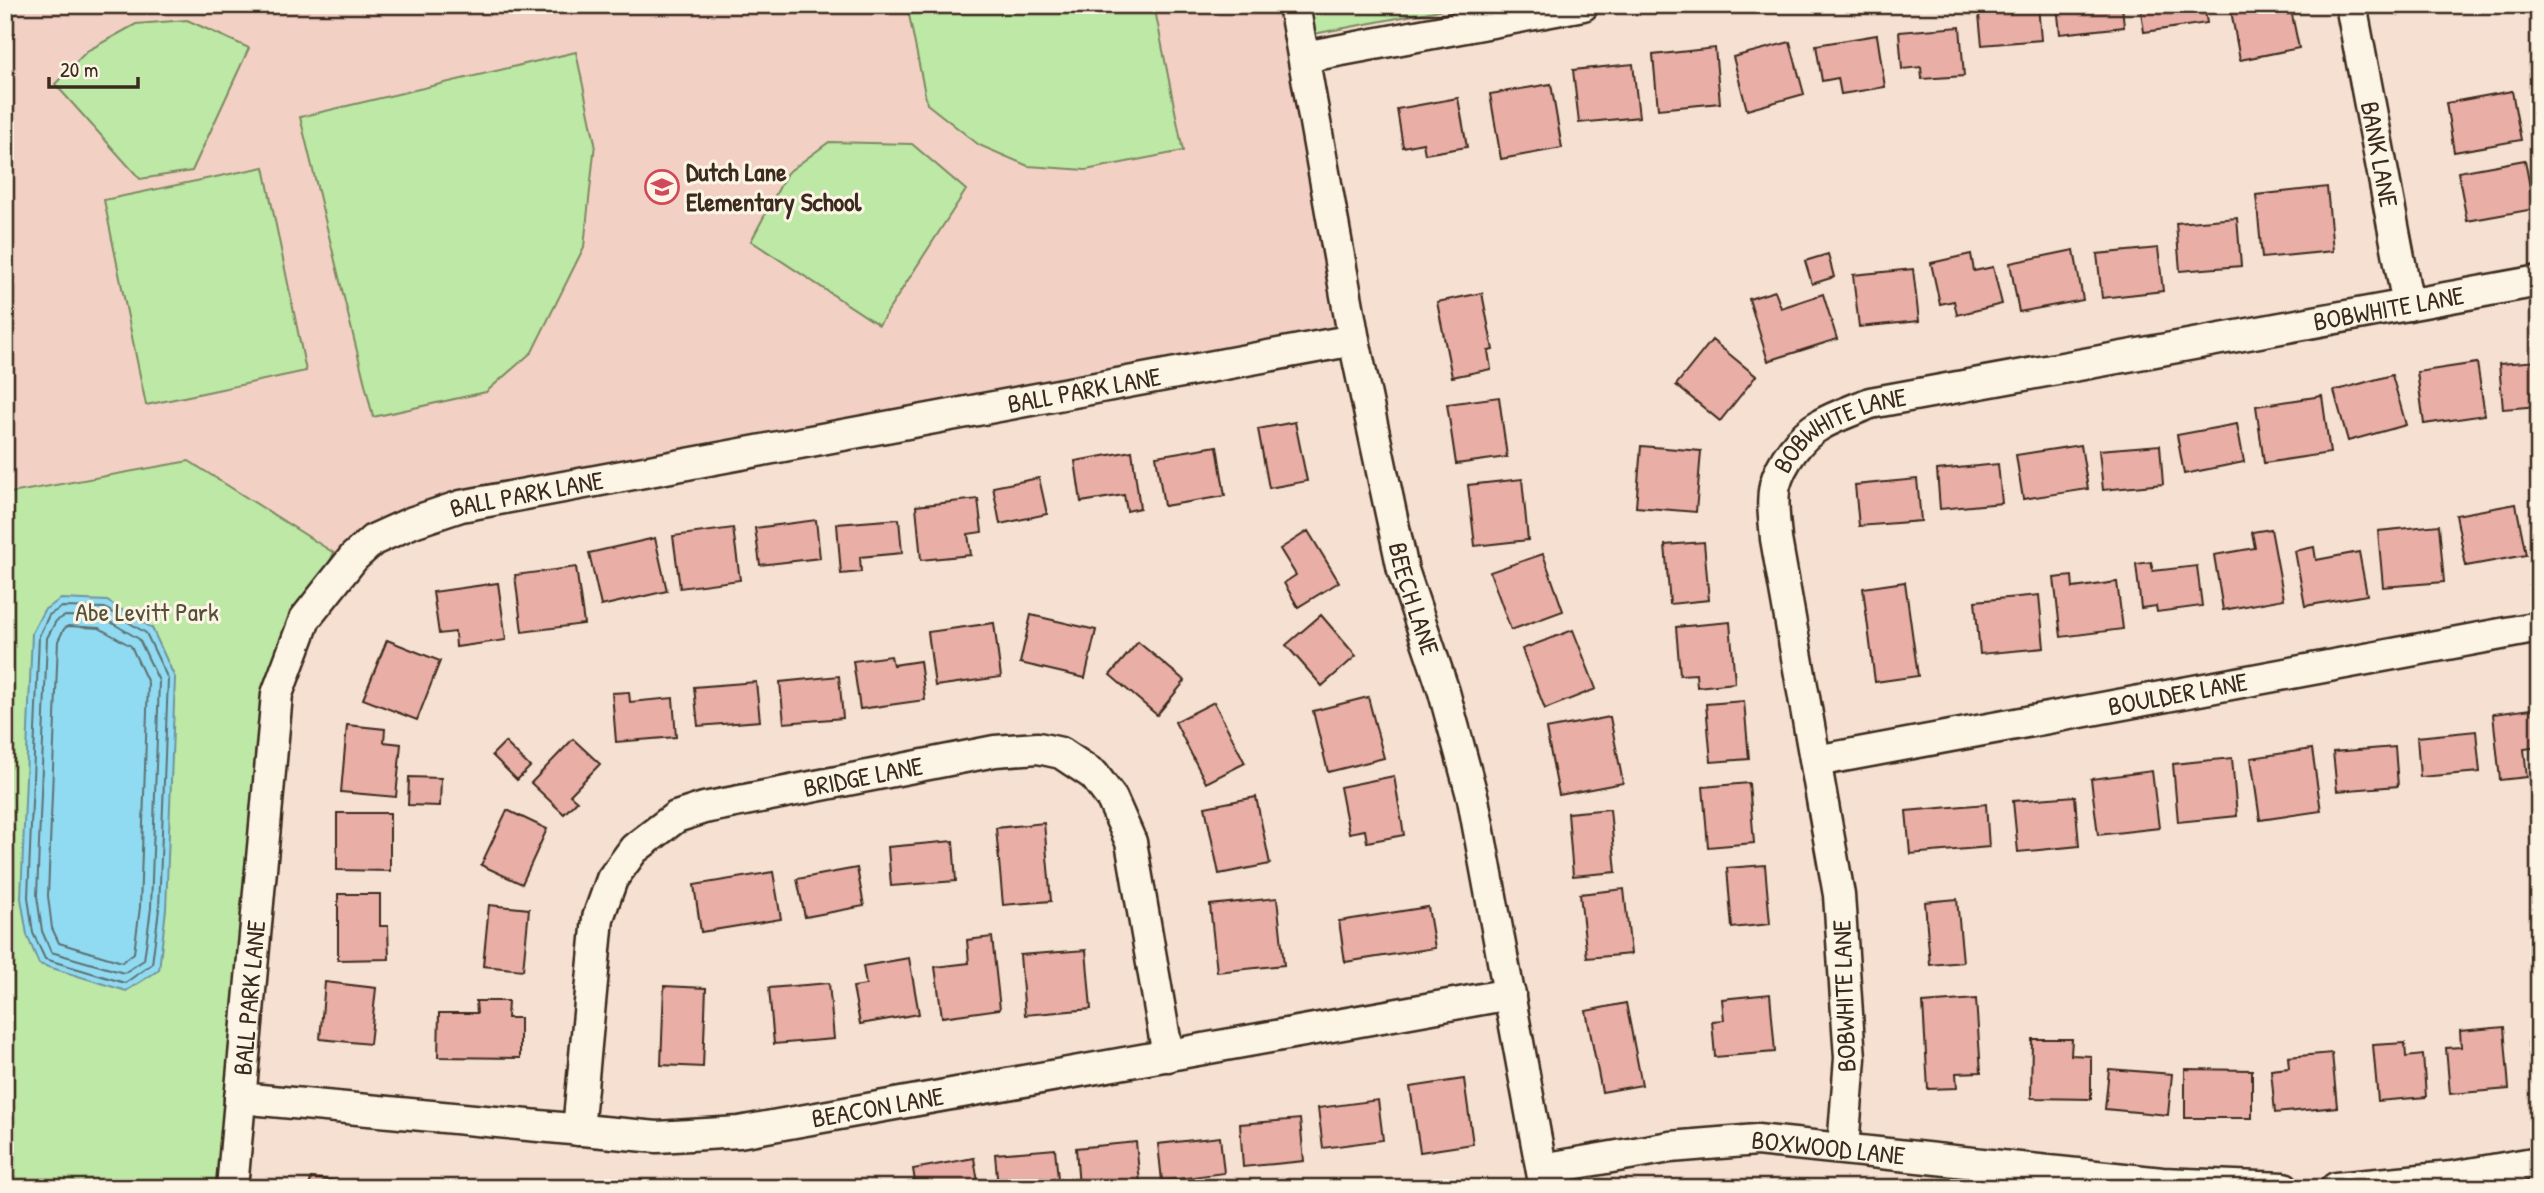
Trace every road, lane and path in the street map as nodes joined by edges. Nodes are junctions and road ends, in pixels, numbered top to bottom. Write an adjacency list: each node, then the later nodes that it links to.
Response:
1 (1294, 5): 4 (street, BEECH LANE)
2 (1583, 5): 4 (street)
3 (2351, 5): 6 (street, BANK LANE)
4 (1304, 57): 7 (street, BEECH LANE)
5 (2539, 281): 6 (street, BOBWHITE LANE)
6 (2408, 305): 9 (street, BOBWHITE LANE)
7 (1353, 340): 10 (street, BEECH LANE); 12 (street, BALL PARK LANE)
8 (2539, 627): 9 (street, BOULDER LANE)
9 (1816, 761): 14 (street, BOBWHITE LANE)
10 (1510, 994): 11 (street, BEACON LANE); 16 (street, BEECH LANE)
11 (1168, 1056): 13 (street, BEACON LANE); 13 (street, BRIDGE LANE)
12 (240, 1098): 13 (street, BEACON LANE); 17 (street, BALL PARK LANE)
13 (579, 1130)
14 (1843, 1148): 16 (street, BOXWOOD LANE); 18 (street, BOXWOOD LANE)
15 (2539, 1162): 19 (street)
16 (1544, 1179)
17 (232, 1188)
18 (2284, 1188)
19 (2336, 1188)

